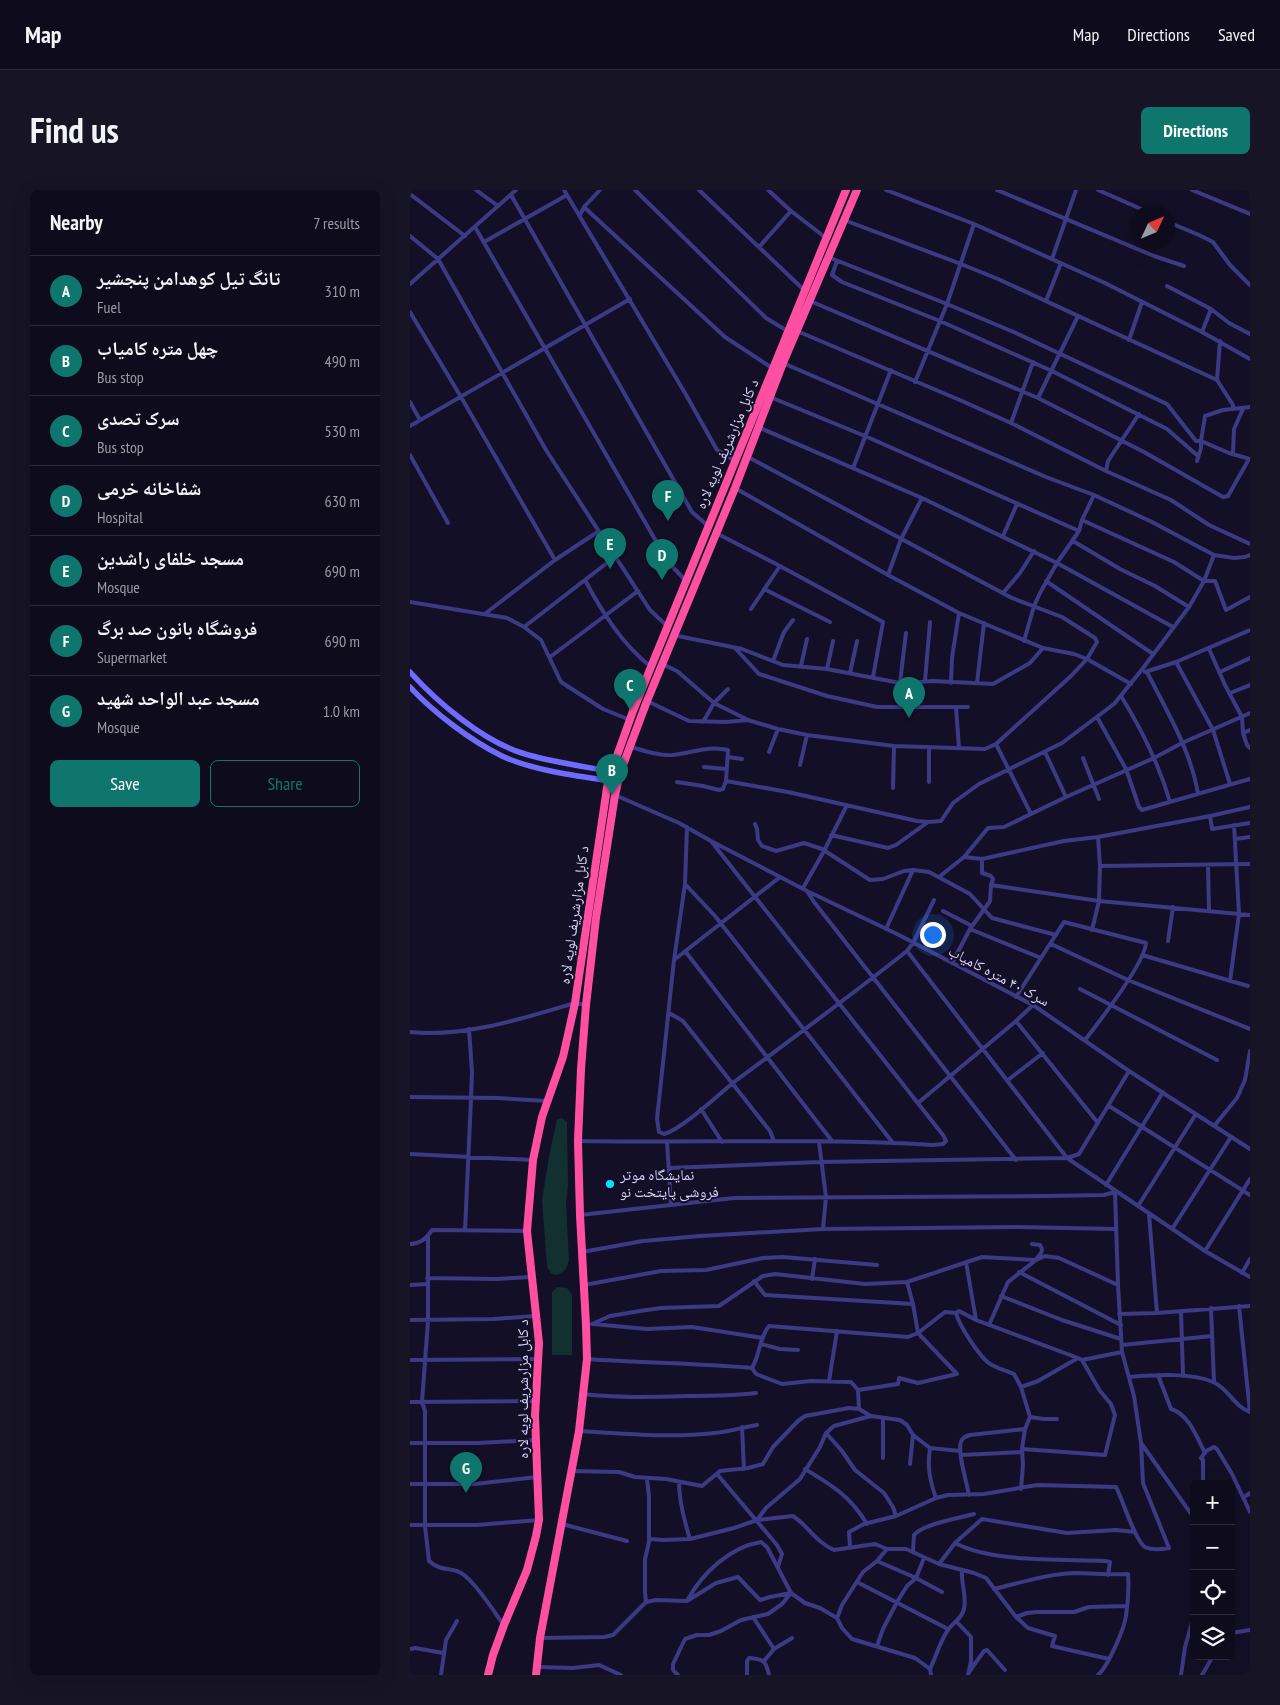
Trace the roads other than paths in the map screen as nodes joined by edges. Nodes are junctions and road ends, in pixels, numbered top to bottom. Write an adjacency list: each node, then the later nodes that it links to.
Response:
1 (476, 190): 19 (street)
2 (516, 190): 16 (street)
3 (564, 190): 17 (street)
4 (600, 190): 20 (street)
5 (635, 190): 56 (street)
6 (698, 190): 34 (street)
7 (768, 190): 21 (street)
8 (857, 190): 26 (highway, د کابل مزارشریف لویه لاره)
9 (886, 190): 27 (street)
10 (997, 190): 25 (street)
11 (1076, 190): 25 (street)
12 (1098, 190): 18 (street)
13 (1192, 190): 22 (street)
14 (844, 191): 32 (highway, د کابل مزارشریف لویه لاره)
15 (410, 194): 31 (street)
16 (512, 195): 19 (street); 24 (street)
17 (567, 195): 23 (street); 24 (street)
18 (1132, 205)
19 (498, 206): 29 (street)
20 (584, 207): 23 (street); 67 (street)
21 (791, 211): 32 (street); 34 (street)
22 (1250, 214)
23 (580, 215): 46 (street)
24 (525, 218): 33 (street); 55 (street)
25 (1066, 219): 37 (street); 41 (street)
26 (844, 220): 35 (highway, د کابل مزارشریف لویه لاره); 40 (street)
27 (974, 224): 37 (street); 40 (street)
28 (1175, 225): 43 (street)
29 (475, 227): 31 (street); 33 (street)
30 (410, 236): 36 (street)
31 (465, 236): 36 (street)
32 (827, 238): 45 (highway, د کابل مزارشریف لویه لاره)
33 (484, 242): 61 (street)
34 (759, 247): 45 (street)
35 (828, 257): 38 (street); 48 (highway, د کابل مزارشریف لویه لاره)
36 (438, 259): 42 (street); 70 (street)
37 (1052, 259): 39 (street)
38 (837, 261): 50 (street); 54 (street)
39 (1061, 263): 47 (street); 49 (street)
40 (961, 264): 47 (street); 50 (street)
41 (1184, 266)
42 (411, 282)
43 (1250, 285)
44 (1167, 286): 51 (street)
45 (806, 291): 56 (highway, د کابل مزارشریف لویه لاره)
46 (630, 299): 55 (street); 95 (street)
47 (1046, 301): 53 (street)
48 (810, 302): 56 (highway, د کابل مزارشریف لویه لاره); 62 (street)
49 (1142, 302): 57 (street); 59 (street)
50 (947, 304): 54 (street); 63 (street)
51 (1211, 310): 57 (street); 58 (street)
52 (410, 312): 74 (street)
53 (1078, 316): 59 (street); 63 (street)
54 (940, 322): 62 (street); 65 (street)
55 (586, 325): 61 (street); 105 (street)
56 (793, 332): 66 (highway, د کابل مزارشریف لویه لاره); 67 (highway, د کابل مزارشریف لویه لاره); 68 (street)
57 (1202, 332): 60 (street)
58 (1250, 334)
59 (1128, 340): 71 (street)
60 (1220, 341): 64 (street); 71 (street)
61 (545, 349): 70 (street); 122 (street)
62 (928, 351): 72 (street); 73 (street)
63 (1060, 354): 69 (street); 89 (street)
64 (1250, 359)
65 (1033, 362): 69 (street); 73 (street)
66 (783, 363): 75 (highway, د کابل مزارشریف لویه لاره); 78 (street)
67 (774, 368): 95 (highway, د کابل مزارشریف لویه لاره)
68 (891, 370): 72 (street); 78 (street)
69 (1052, 371): 76 (street); 82 (street)
70 (502, 373): 74 (street); 106 (street)
71 (1217, 380): 80 (street)
72 (915, 382): 84 (street)
73 (1022, 390): 76 (street); 84 (street)
74 (461, 397): 83 (street); 117 (street)
75 (770, 397): 86 (highway, د کابل مزارشریف لویه لاره); 87 (street)
76 (1038, 398): 88 (street)
77 (410, 402): 83 (street)
78 (878, 403): 87 (street); 100 (street)
79 (1250, 408): 81 (street)
80 (1233, 409): 81 (street); 89 (street)
81 (1243, 409): 90 (street)
82 (1139, 414): 88 (street); 93 (street)
83 (420, 420): 85 (street)
84 (1011, 423): 98 (street)
85 (410, 426)
86 (758, 427): 92 (highway, د کابل مزارشریف لویه لاره); 97 (street)
87 (865, 436): 97 (street); 102 (street)
88 (1121, 440): 94 (street); 98 (street)
89 (1201, 441): 90 (street); 93 (street)
90 (1233, 454): 94 (street)
91 (410, 455): 104 (street)
92 (746, 456): 99 (highway, د کابل مزارشریف لویه لاره); 110 (street)
93 (1198, 456): 96 (street)
94 (1250, 459)
95 (734, 460): 105 (highway, د کابل مزارشریف لویه لاره)
96 (1197, 462)
97 (853, 468): 101 (street)
98 (1106, 471): 112 (street)
99 (734, 488): 108 (highway, د کابل مزارشریف لویه لاره); 120 (street)
100 (1094, 495): 103 (street); 114 (street)
101 (922, 498): 109 (street); 110 (street)
102 (1017, 504): 107 (street); 109 (street)
103 (1082, 520): 107 (street); 124 (street)
104 (448, 523)
105 (708, 526): 122 (highway, د کابل مزارشریف لویه لاره)
106 (599, 531): 116 (street); 117 (street)
107 (1079, 531): 111 (street)
108 (716, 533): 119 (street); 145 (highway, د کابل مزارشریف لویه لاره)
109 (1002, 536): 113 (street)
110 (900, 540): 120 (street); 127 (street)
111 (1073, 541): 118 (street); 131 (street)
112 (1250, 544)
113 (1034, 551): 118 (street); 127 (street)
114 (1214, 555): 115 (street); 124 (street)
115 (1250, 555)
116 (616, 556): 121 (street); 126 (street)
117 (555, 560): 133 (street)
118 (1057, 562): 123 (street); 142 (street)
119 (780, 566): 125 (street); 168 (street)
120 (888, 575): 134 (street)
121 (585, 580): 135 (street); 140 (street)
122 (686, 581): 141 (highway, د کابل مزارشریف لویه لاره)
123 (1046, 581): 130 (street); 153 (street)
124 (1204, 581): 128 (street); 131 (street)
125 (764, 589): 132 (street); 137 (street)
126 (638, 591): 135 (street); 141 (street)
127 (1003, 593): 130 (street)
128 (1250, 597)
129 (410, 602): 133 (street)
130 (1034, 606): 149 (street); 156 (street)
131 (1189, 607): 142 (street)
132 (751, 609)
133 (486, 613): 140 (street)
134 (960, 613): 139 (street); 171 (street)
135 (605, 616): 154 (street); 161 (street)
136 (794, 620): 157 (street)
137 (830, 622)
138 (930, 622): 169 (street)
139 (984, 623): 149 (street); 172 (street)
140 (524, 627): 154 (street)
141 (668, 627): 161 (highway, د کابل مزارشریف لویه لاره)
142 (1173, 627): 153 (street)
143 (1250, 630): 152 (street)
144 (906, 633): 170 (street)
145 (673, 635): 150 (street); 159 (highway, د کابل مزارشریف لویه لاره)
146 (807, 639): 160 (street)
147 (833, 641): 162 (street)
148 (856, 641): 167 (street)
149 (1024, 641): 151 (street)
150 (735, 648): 157 (street); 181 (street)
151 (1043, 648): 156 (street); 172 (street)
152 (1209, 649): 158 (street); 166 (street)
153 (1153, 654): 164 (street)
154 (550, 657): 186 (street)
155 (1250, 658): 166 (street)
156 (1087, 659): 173 (street); 195 (street)
157 (773, 661): 160 (street)
158 (1176, 662): 165 (street); 190 (street)
159 (662, 664): 179 (highway, د کابل مزارشریف لویه لاره); 180 (street)
160 (801, 666): 162 (street)
161 (651, 668): 186 (highway, د کابل مزارشریف لویه لاره)
162 (828, 669): 167 (street)
163 (410, 672): 212 (main road)
164 (1140, 672): 165 (street); 173 (street)
165 (1147, 672): 194 (street)
166 (1220, 672): 177 (street)
167 (850, 673): 168 (street)
168 (873, 677): 170 (street)
169 (925, 681): 170 (street); 171 (street)
170 (900, 683)
171 (951, 683): 172 (street)
172 (977, 683)
173 (1131, 684): 178 (street)
174 (1250, 685): 177 (street)
175 (410, 687): 215 (main road)
176 (728, 689): 180 (street)
177 (1230, 693): 185 (street)
178 (1121, 696): 184 (street); 205 (street)
179 (647, 701): 188 (street); 197 (highway, د کابل مزارشریف لویه لاره)
180 (714, 703): 187 (street); 188 (street)
181 (956, 707): 182 (street); 199 (street)
182 (968, 707)
183 (1250, 713): 185 (street)
184 (1097, 717): 202 (street); 211 (street)
185 (1242, 717): 190 (street); 192 (street)
186 (630, 720): 212 (highway, د کابل مزارشریف لویه لاره)
187 (748, 720): 188 (street); 189 (street)
188 (703, 722)
189 (778, 729): 193 (street); 201 (street)
190 (1213, 730): 194 (street); 221 (street)
191 (1250, 730): 192 (street)
192 (1243, 733): 200 (street)
193 (807, 734): 196 (street); 207 (street)
194 (1182, 743): 205 (street); 223 (street)
195 (996, 744): 199 (street); 210 (street)
196 (894, 746): 198 (street); 222 (street)
197 (631, 748): 203 (street); 213 (highway, د کابل مزارشریف لویه لاره)
198 (929, 748): 199 (street); 219 (street)
199 (959, 748)
200 (1250, 748)
201 (769, 752)
202 (1045, 752): 210 (street); 225 (street)
203 (728, 757): 206 (street); 209 (street)
204 (1083, 758): 220 (street)
205 (1154, 758): 211 (street); 227 (street)
206 (742, 759)
207 (800, 765)
208 (704, 768): 209 (street)
209 (726, 769): 216 (street)
210 (1007, 769): 230 (street); 232 (street)
211 (1126, 770): 220 (street); 227 (street)
212 (611, 771): 213 (main road); 215 (highway, د کابل مزارشریف لویه لاره)
213 (620, 773): 217 (highway, د کابل مزارشریف لویه لاره)
214 (1250, 779): 221 (street)
215 (608, 781): 217 (main road); 285 (highway, د کابل مزارشریف لویه لاره)
216 (726, 781): 218 (street); 228 (street)
217 (618, 782): 224 (highway, د کابل مزارشریف لویه لاره)
218 (677, 782)
219 (929, 782)
220 (1094, 784): 225 (street); 226 (street)
221 (1230, 784): 223 (street)
222 (893, 788)
223 (1198, 794): 227 (street)
224 (615, 795): 236 (street, سرک ۴۰ متره کامیاب); 288 (highway, د کابل مزارشریف لویه لاره)
225 (1066, 797): 230 (street)
226 (1099, 799)
227 (1170, 802)
228 (847, 805): 232 (street); 237 (street)
229 (1250, 807): 231 (street)
230 (1031, 814): 243 (street)
231 (1210, 816): 235 (street); 238 (street)
232 (928, 822): 237 (street)
233 (1250, 823): 235 (street)
234 (755, 824): 242 (street)
235 (1234, 825): 240 (street)
236 (687, 827): 241 (street, سرک ۴۰ متره کامیاب); 252 (street)
237 (831, 835): 242 (street)
238 (1098, 837): 244 (street); 248 (street)
239 (1250, 838): 240 (street)
240 (1235, 839): 245 (street)
241 (711, 841): 250 (street, سرک ۴۰ متره کامیاب); 256 (street)
242 (824, 851): 249 (street); 254 (street)
243 (964, 857): 244 (street); 251 (street)
244 (982, 859): 253 (street)
245 (1236, 864): 246 (street); 247 (street); 263 (street)
246 (1250, 864)
247 (1208, 865): 248 (street); 262 (street)
248 (1100, 866): 258 (street)
249 (913, 870): 251 (street); 267 (street)
250 (781, 876): 254 (street, سرک ۴۰ متره کامیاب); 256 (street)
251 (939, 877): 261 (street)
252 (685, 884): 265 (street); 277 (street)
253 (991, 885): 258 (street); 261 (street)
254 (803, 888): 255 (street, سرک ۴۰ متره کامیاب)
255 (807, 891): 267 (street, سرک ۴۰ متره کامیاب); 279 (street)
256 (754, 897): 265 (street); 286 (street)
257 (934, 900): 271 (street)
258 (1099, 901): 259 (street); 268 (street)
259 (1173, 907): 262 (street); 270 (street)
260 (943, 910): 266 (street)
261 (984, 910): 266 (street); 269 (street)
262 (1209, 910): 263 (street)
263 (1239, 914): 264 (street); 281 (street)
264 (1250, 915)
265 (720, 924): 274 (street); 294 (street)
266 (971, 927): 276 (street); 278 (street)
267 (886, 929): 271 (street, سرک ۴۰ متره کامیاب)
268 (1092, 930): 269 (street); 275 (street)
269 (1056, 935): 272 (street)
270 (1168, 941)
271 (913, 943): 273 (street); 278 (street, سرک ۴۰ متره کامیاب)
272 (1051, 944): 276 (street); 280 (street)
273 (907, 951): 279 (street); 297 (street)
274 (685, 952): 277 (street); 300 (street)
275 (1142, 955): 280 (street); 281 (street)
276 (1041, 958): 284 (street)
277 (674, 960): 290 (street)
278 (952, 963): 284 (street, سرک ۴۰ متره کامیاب)
279 (874, 977): 286 (street); 303 (street)
280 (1128, 980): 287 (street); 293 (street)
281 (1230, 981): 282 (street)
282 (1248, 986)
283 (1080, 989): 287 (street)
284 (1016, 997): 289 (street, سرک ۴۰ متره کامیاب)
285 (576, 1003): 288 (street); 292 (street); 309 (highway, د کابل مزارشریف لویه لاره)
286 (840, 1004): 294 (street); 310 (street)
287 (1111, 1004): 296 (street); 301 (street)
288 (586, 1005): 319 (highway, د کابل مزارشریف لویه لاره)
289 (1033, 1005): 291 (street); 296 (street, سرک ۴۰ متره کامیاب)
290 (669, 1012): 305 (street); 317 (street)
291 (1016, 1022): 297 (street); 299 (street)
292 (469, 1029): 295 (street); 308 (street)
293 (1250, 1029)
294 (805, 1030): 300 (street); 326 (street)
295 (410, 1032)
296 (1085, 1040): 302 (street, سرک ۴۰ متره کامیاب)
297 (983, 1049): 303 (street); 304 (street)
298 (1250, 1051): 316 (street)
299 (1043, 1053): 304 (street); 314 (street)
300 (768, 1058): 305 (street); 321 (street)
301 (1217, 1060)
302 (1129, 1071): 306 (street, سرک ۴۰ متره کامیاب); 311 (street)
303 (952, 1077): 310 (street); 333 (street)
304 (1008, 1080): 331 (street)
305 (733, 1083): 312 (street); 320 (street)
306 (1163, 1092): 313 (street, سرک ۴۰ متره کامیاب); 315 (street)
307 (410, 1097): 308 (street)
308 (471, 1099): 309 (street); 330 (street)
309 (547, 1101): 332 (highway, د کابل مزارشریف لویه لاره)
310 (918, 1103): 326 (street)
311 (1109, 1106): 314 (street); 315 (street)
312 (701, 1109): 317 (street); 324 (street)
313 (1196, 1114): 316 (street, سرک ۴۰ متره کامیاب); 327 (street)
314 (1098, 1124): 331 (street)
315 (1142, 1126): 327 (street); 338 (street)
316 (1214, 1126): 318 (street, سرک ۴۰ متره کامیاب)
317 (659, 1132): 322 (street)
318 (1230, 1137): 328 (street, سرک ۴۰ متره کامیاب); 336 (street)
319 (578, 1141): 322 (street); 346 (highway, د کابل مزارشریف لویه لاره)
320 (774, 1141): 324 (street); 325 (street)
321 (832, 1141): 325 (street); 326 (street)
322 (656, 1142): 323 (street)
323 (667, 1142): 324 (street); 335 (street)
324 (722, 1142)
325 (819, 1142): 334 (street)
326 (893, 1143)
327 (1176, 1147): 336 (street); 344 (street)
328 (1250, 1149)
329 (410, 1154): 330 (street)
330 (468, 1156): 332 (street); 350 (street)
331 (1068, 1158): 333 (street); 338 (street)
332 (533, 1160): 351 (highway, د کابل مزارشریف لویه لاره)
333 (1016, 1160): 334 (street)
334 (821, 1162): 335 (street); 342 (street)
335 (669, 1168): 343 (street)
336 (1210, 1169): 339 (street); 349 (street)
337 (1250, 1179): 339 (street)
338 (1106, 1185): 340 (street)
339 (1242, 1191): 341 (street); 355 (street)
340 (1115, 1192): 342 (street); 344 (street); 348 (street)
341 (1250, 1195)
342 (826, 1197): 343 (street); 347 (street)
343 (671, 1204): 346 (street)
344 (1138, 1206): 345 (street)
345 (1149, 1214): 349 (street); 381 (street)
346 (580, 1215): 356 (highway, د کابل مزارشریف لویه لاره)
347 (824, 1228): 348 (street); 356 (street)
348 (1116, 1229): 373 (street)
349 (1172, 1229): 355 (street)
350 (465, 1230): 351 (street); 352 (street)
351 (527, 1231): 364 (highway, د کابل مزارشریف لویه لاره)
352 (428, 1236): 353 (street); 365 (street)
353 (410, 1244)
354 (1032, 1244): 359 (street)
355 (1205, 1251): 363 (street)
356 (582, 1252): 372 (highway, د کابل مزارشریف لویه لاره)
357 (815, 1259): 361 (street); 367 (street); 372 (street)
358 (1250, 1259): 363 (street)
359 (1036, 1260): 360 (street); 362 (street); 373 (street)
360 (966, 1262): 369 (street); 385 (street)
361 (877, 1265)
362 (1019, 1272): 374 (street); 389 (street)
363 (1242, 1273): 366 (street)
364 (532, 1277): 365 (street); 383 (highway, د کابل مزارشریف لویه لاره)
365 (427, 1278): 370 (street)
366 (1250, 1278)
367 (812, 1279): 368 (street); 369 (street)
368 (754, 1281): 375 (street); 387 (street)
369 (907, 1282): 375 (street)
370 (428, 1284): 371 (street); 386 (street)
371 (410, 1285)
372 (584, 1285): 387 (highway, د کابل مزارشریف لویه لاره)
373 (1118, 1285): 382 (street)
374 (1001, 1296): 388 (street); 394 (street)
375 (913, 1304): 391 (street)
376 (1239, 1306): 377 (street); 378 (street); 410 (street)
377 (1250, 1306)
378 (1212, 1308): 379 (street); 392 (street)
379 (1180, 1311): 381 (street); 395 (street)
380 (956, 1313): 385 (street); 391 (street); 411 (street)
381 (1157, 1313): 382 (street)
382 (1119, 1314): 389 (street)
383 (536, 1316): 386 (street); 400 (highway, د کابل مزارشریف لویه لاره)
384 (410, 1320): 386 (street)
385 (976, 1320): 388 (street)
386 (428, 1321): 404 (street)
387 (589, 1324): 393 (street); 401 (highway, د کابل مزارشریف لویه لاره)
388 (990, 1325): 402 (street)
389 (1121, 1325): 394 (street)
390 (837, 1332): 391 (street); 393 (street); 409 (street)
391 (918, 1333): 412 (street)
392 (1212, 1336): 395 (street); 410 (street)
393 (763, 1338): 396 (street)
394 (1121, 1339): 397 (street)
395 (1181, 1339): 397 (street); 407 (street)
396 (761, 1344): 398 (street); 405 (street)
397 (1122, 1345): 399 (street)
398 (798, 1350)
399 (1122, 1352): 402 (street); 408 (street)
400 (539, 1359): 404 (street); 417 (highway, د کابل مزارشریف لویه لاره)
401 (586, 1359): 405 (street); 414 (highway, د کابل مزارشریف لویه لاره)
402 (1080, 1359): 411 (street); 434 (street)
403 (410, 1360): 404 (street)
404 (426, 1360): 416 (street)
405 (752, 1368): 409 (street)
406 (1158, 1375): 407 (street); 408 (street); 436 (street)
407 (1183, 1376): 410 (street)
408 (1129, 1377): 432 (street)
409 (829, 1381): 412 (street)
410 (1214, 1382)
411 (1021, 1387): 420 (street)
412 (858, 1390): 418 (street)
413 (756, 1393): 414 (street)
414 (582, 1394): 426 (highway, د کابل مزارشریف لویه لاره)
415 (410, 1402): 416 (street)
416 (422, 1402): 417 (street); 431 (street)
417 (536, 1402): 429 (highway, د کابل مزارشریف لویه لاره)
418 (859, 1408): 419 (street); 439 (street)
419 (871, 1416): 421 (street); 427 (street)
420 (1030, 1417): 422 (street); 425 (street)
421 (883, 1419): 428 (street); 437 (street)
422 (1057, 1419)
423 (757, 1425): 424 (street)
424 (742, 1427): 426 (street); 439 (street)
425 (1025, 1429): 434 (street); 435 (street)
426 (579, 1431): 441 (highway, د کابل مزارشریف لویه لاره)
427 (826, 1433): 440 (street); 457 (street)
428 (913, 1435): 433 (street); 438 (street)
429 (536, 1440): 431 (street); 443 (highway, د کابل مزارشریف لویه لاره)
430 (410, 1443): 431 (street)
431 (424, 1443): 448 (street)
432 (1142, 1443): 454 (street); 464 (street)
433 (930, 1448): 435 (street); 452 (street)
434 (1022, 1450): 435 (street); 449 (street)
435 (960, 1452): 451 (street)
436 (1205, 1453): 445 (street); 453 (street)
437 (883, 1458)
438 (910, 1464)
439 (744, 1469): 442 (street)
440 (805, 1469): 459 (street); 461 (street)
441 (572, 1471): 444 (street); 460 (highway, د کابل مزارشریف لویه لاره)
442 (717, 1474): 446 (street); 459 (street)
443 (538, 1477): 448 (street); 458 (highway, د کابل مزارشریف لویه لاره)
444 (647, 1479): 446 (street); 465 (street)
445 (1203, 1480)
446 (679, 1482): 466 (street)
447 (410, 1484): 448 (street)
448 (425, 1484): 463 (street)
449 (1020, 1489): 451 (street); 464 (street)
450 (1250, 1493): 453 (street)
451 (969, 1495): 452 (street)
452 (936, 1498): 457 (street)
453 (1243, 1498): 455 (street)
454 (1190, 1512)
455 (1250, 1512)
456 (974, 1514): 471 (street)
457 (896, 1516): 461 (street)
458 (539, 1520): 463 (street); 492 (highway, د کابل مزارشریف لویه لاره)
459 (757, 1520): 466 (street); 469 (street); 475 (street)
460 (562, 1524): 467 (street); 497 (highway, د کابل مزارشریف لویه لاره)
461 (867, 1524): 469 (street)
462 (410, 1526): 463 (street)
463 (425, 1526): 492 (street)
464 (1135, 1532): 468 (street)
465 (649, 1539): 466 (street); 484 (street)
466 (690, 1539)
467 (627, 1541)
468 (955, 1543): 474 (street); 477 (street)
469 (850, 1547): 470 (street)
470 (887, 1549): 471 (street); 473 (street)
471 (913, 1552): 472 (street)
472 (924, 1558): 474 (street); 478 (street)
473 (877, 1561): 478 (street); 479 (street)
474 (939, 1564): 476 (street)
475 (778, 1567): 482 (street); 483 (street)
476 (962, 1570): 480 (street); 491 (street)
477 (1108, 1575): 480 (street); 486 (street)
478 (916, 1578): 481 (street); 485 (street)
479 (857, 1582): 485 (street); 488 (street)
480 (994, 1589): 489 (street)
481 (942, 1592)
482 (791, 1593): 483 (street); 487 (street); 488 (street)
483 (687, 1601): 484 (street)
484 (646, 1602): 497 (street)
485 (897, 1602): 493 (street); 499 (street)
486 (1127, 1606): 489 (street); 503 (street)
487 (753, 1617): 501 (street); 513 (street)
488 (837, 1618): 499 (street)
489 (1016, 1618): 503 (street)
490 (457, 1621): 502 (street)
491 (956, 1621): 493 (street); 509 (street)
492 (504, 1625): 511 (highway, د کابل مزارشریف لویه لاره)
493 (948, 1629): 506 (street)
494 (1190, 1629): 518 (street)
495 (1250, 1630): 496 (street)
496 (1235, 1632)
497 (540, 1638): 508 (highway, د کابل مزارشریف لویه لاره)
498 (792, 1638): 501 (street)
499 (877, 1646): 506 (street)
500 (410, 1649): 502 (street)
501 (774, 1649): 505 (street)
502 (443, 1653): 510 (street)
503 (1109, 1659): 517 (street)
504 (1211, 1660): 519 (street)
505 (764, 1661): 514 (street); 515 (street)
506 (930, 1669): 516 (street)
507 (1005, 1670): 509 (street)
508 (537, 1671): 512 (street)
509 (968, 1674)
510 (441, 1675)
511 (488, 1675)
512 (621, 1675)
513 (678, 1675)
514 (747, 1675)
515 (769, 1675)
516 (931, 1675)
517 (1098, 1675)
518 (1182, 1675)
519 (1202, 1675)

